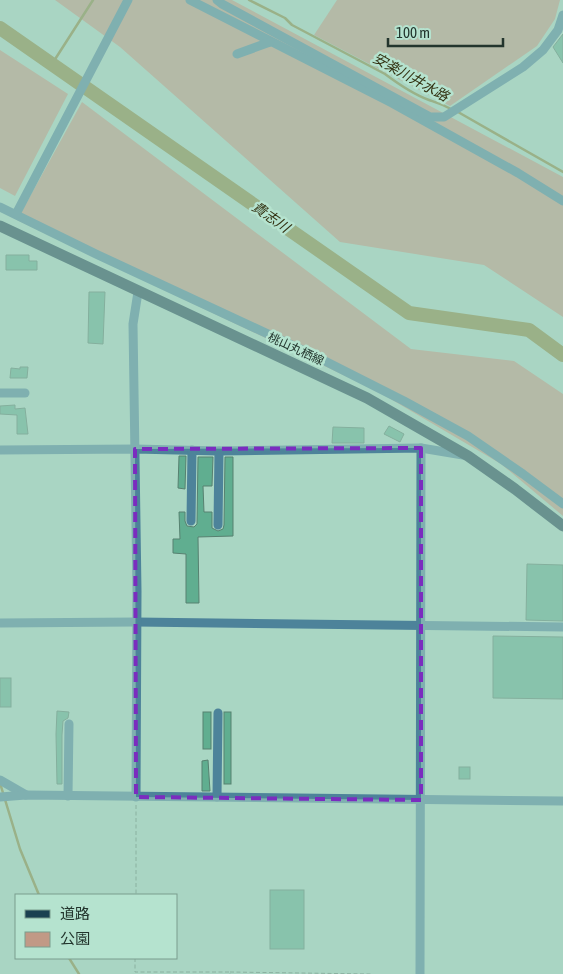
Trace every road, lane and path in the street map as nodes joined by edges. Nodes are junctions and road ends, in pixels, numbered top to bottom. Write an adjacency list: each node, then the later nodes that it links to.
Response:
1 (128, 0): 9 (street)
2 (190, 0): 5 (street)
3 (217, 0): 4 (street)
4 (563, 15)
5 (270, 42): 6 (street); 7 (street)
6 (237, 54)
7 (563, 201)
8 (0, 207): 9 (street)
9 (16, 214): 20 (street)
10 (0, 226): 11 (main road, 桃山丸栖線)
11 (138, 292): 15 (street); 19 (main road, 桃山丸栖線)
12 (0, 392): 13 (street)
13 (25, 393)
14 (421, 448): 18 (street); 19 (street); 26 (street)
15 (135, 449): 16 (street); 17 (street); 24 (street)
16 (0, 450)
17 (192, 450): 18 (street); 21 (street)
18 (219, 451): 22 (street)
19 (468, 456): 23 (main road, 桃山丸栖線)
20 (563, 504)
21 (191, 521)
22 (218, 525)
23 (563, 526)
24 (136, 622): 25 (street); 26 (street); 34 (street)
25 (0, 623)
26 (421, 624): 27 (street); 36 (street)
27 (563, 627)
28 (218, 713): 35 (street)
29 (69, 724): 32 (street)
30 (0, 778): 31 (street)
31 (26, 795): 32 (street); 33 (street)
32 (68, 796): 34 (street)
33 (0, 797)
34 (136, 797): 35 (street); 38 (path)
35 (218, 797): 36 (street)
36 (421, 800): 37 (street); 42 (street)
37 (563, 801)
38 (136, 894)
39 (135, 959): 40 (path)
40 (230, 973): 41 (path)
41 (371, 974)
42 (420, 974)

